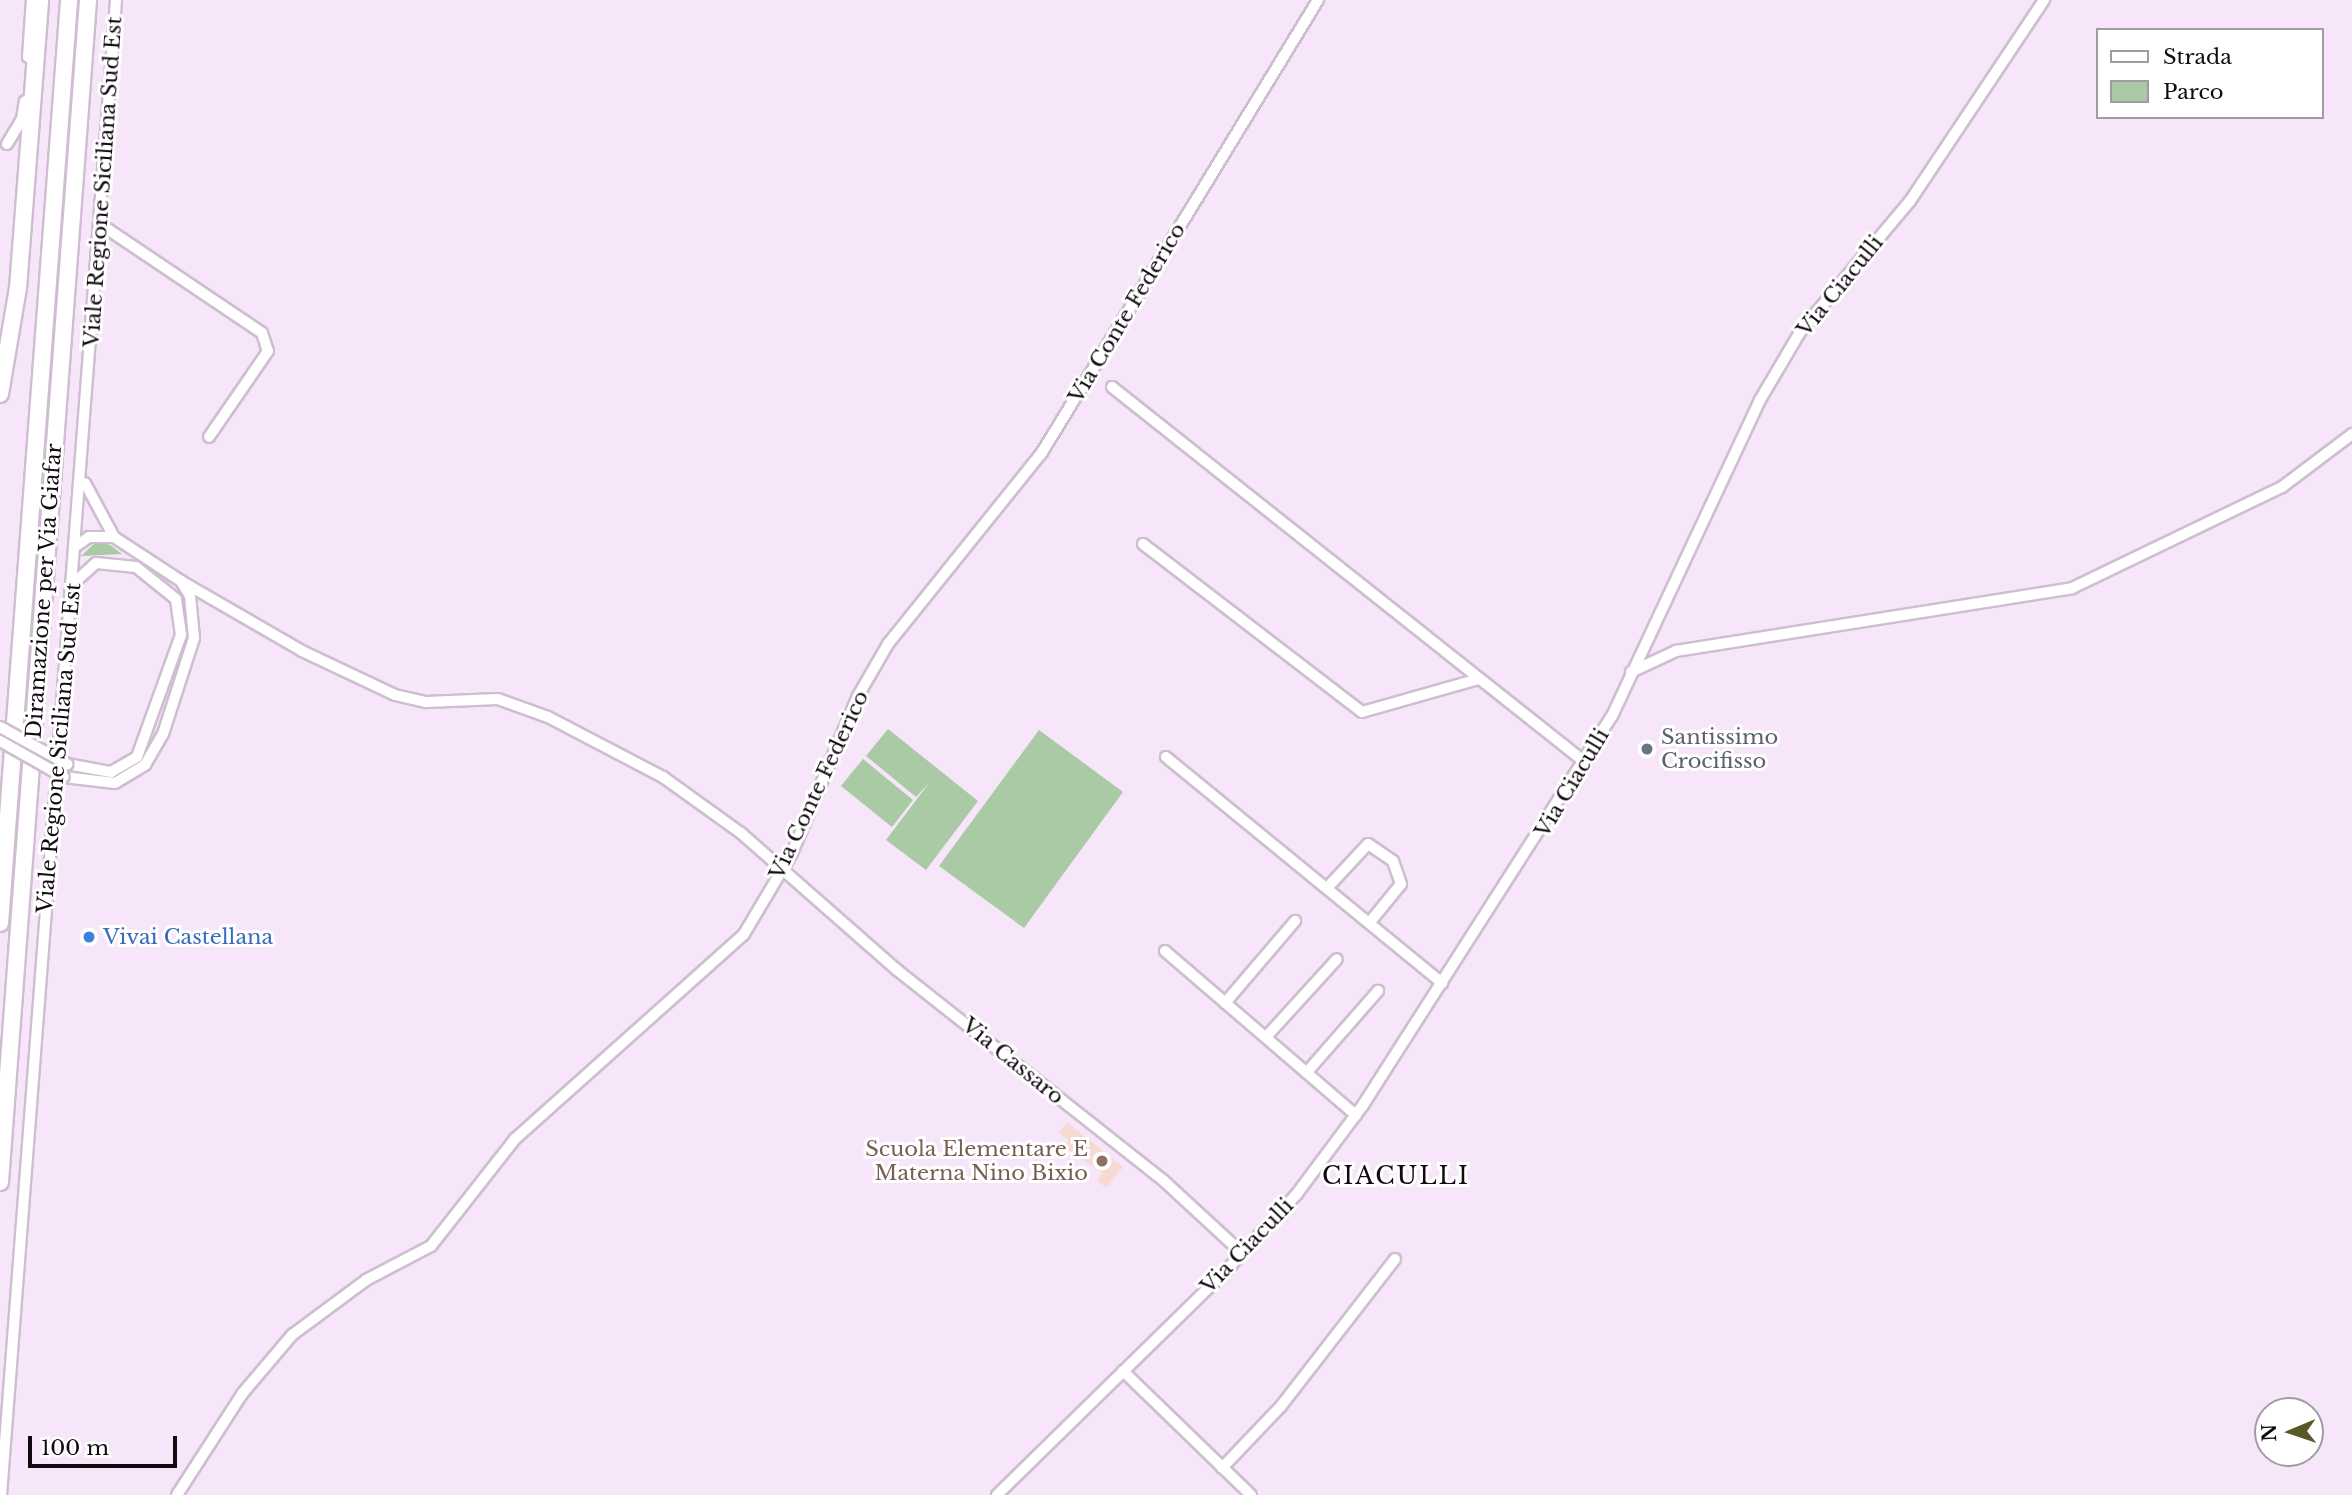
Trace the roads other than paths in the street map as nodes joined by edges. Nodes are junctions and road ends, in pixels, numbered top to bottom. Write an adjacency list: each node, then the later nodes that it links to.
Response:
1 (32, 0): 8 (street)
2 (40, 0): 11 (highway)
3 (69, 0): 30 (highway, Diramazione per Via Giafar)
4 (88, 0): 39 (highway, Diramazione per Via Giafar)
5 (116, 0): 9 (street, Viale Regione Siciliana Sud Est)
6 (1318, 0): 26 (street, Via Conte Federico)
7 (2044, 0): 20 (street, Via Ciaculli)
8 (7, 144)
9 (100, 224): 13 (street); 14 (street, Viale Regione Siciliana Sud Est)
10 (1112, 387): 21 (street)
11 (0, 394)
12 (2352, 434): 20 (street)
13 (208, 437)
14 (82, 466): 15 (street); 17 (street, Viale Regione Siciliana Sud Est)
15 (114, 537): 17 (street); 18 (street, Via Cassaro)
16 (1143, 544): 21 (street)
17 (76, 546): 19 (street, Viale Regione Siciliana Sud Est)
18 (181, 580): 23 (street, bridge); 26 (street, Via Cassaro)
19 (73, 585): 22 (street, bridge); 44 (street, Viale Regione Siciliana Sud Est)
20 (1631, 672): 25 (street, Via Ciaculli)
21 (1479, 679): 25 (street)
22 (0, 727)
23 (0, 741)
24 (1166, 757): 27 (street)
25 (1586, 763): 33 (street, Via Ciaculli)
26 (783, 870): 40 (street, Via Cassaro); 45 (street, Via Conte Federico)
27 (1327, 888): 29 (street); 29 (street)
28 (1296, 921): 35 (street)
29 (1370, 922): 33 (street)
30 (0, 923)
31 (1165, 951): 35 (street)
32 (1337, 959): 36 (street)
33 (1442, 983): 38 (street, Via Ciaculli)
34 (1378, 991): 37 (street)
35 (1226, 1003): 36 (street)
36 (1266, 1037): 37 (street)
37 (1307, 1072): 38 (street)
38 (1356, 1115): 40 (street, Via Ciaculli)
39 (0, 1181)
40 (1242, 1253): 42 (street, Via Ciaculli)
41 (1395, 1259): 43 (street)
42 (1122, 1371): 43 (street); 46 (street, Via Ciaculli)
43 (1222, 1468): 47 (street)
44 (1, 1495)
45 (177, 1495)
46 (997, 1495)
47 (1251, 1495)

